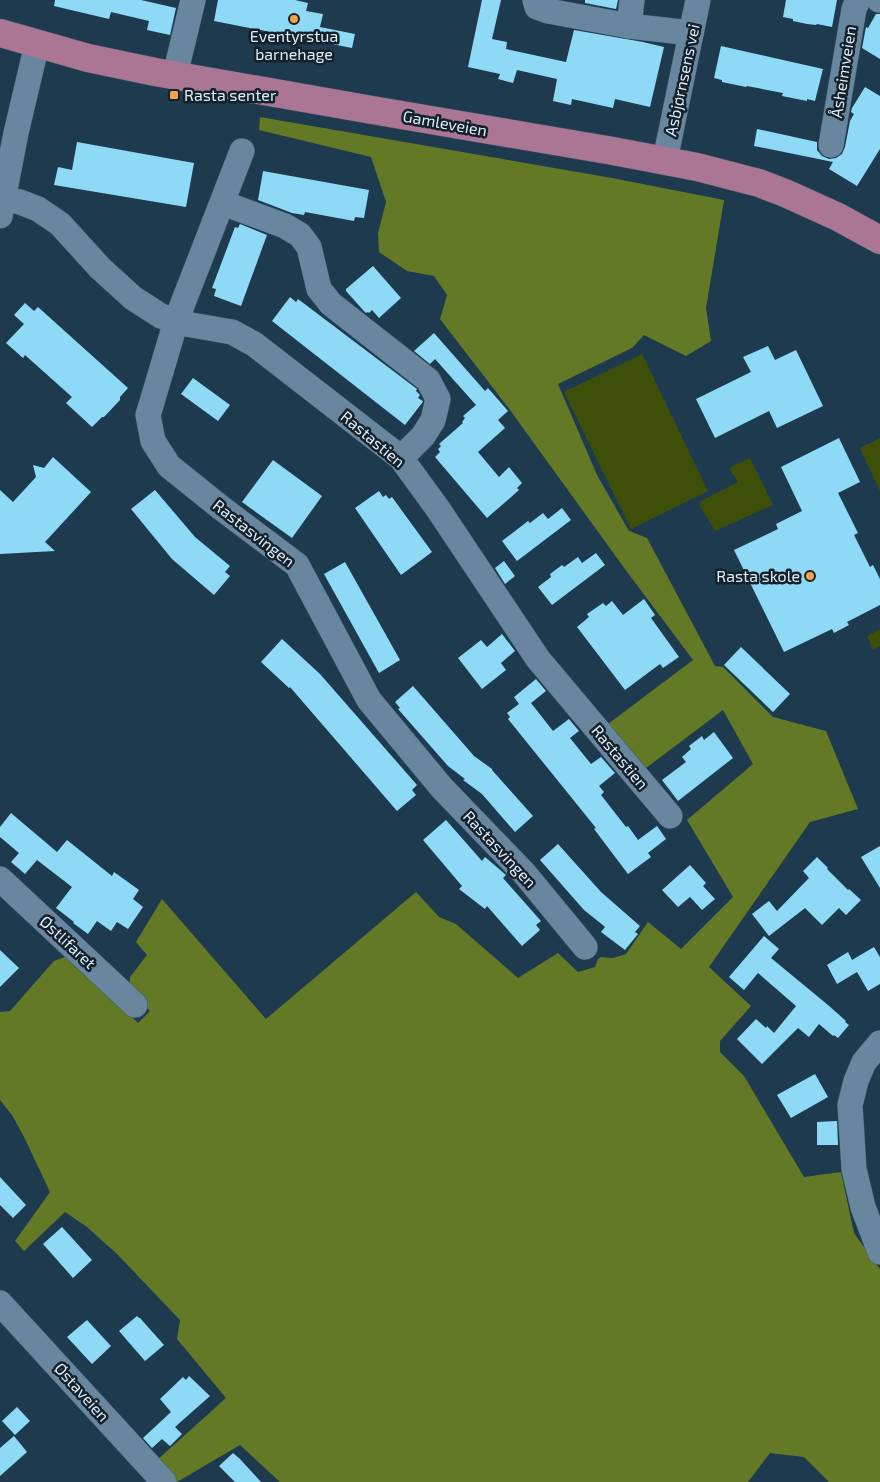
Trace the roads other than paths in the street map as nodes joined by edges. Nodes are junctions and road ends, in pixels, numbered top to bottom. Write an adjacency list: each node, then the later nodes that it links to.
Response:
1 (193, 0): 10 (street)
2 (535, 0): 6 (street)
3 (632, 0): 6 (street)
4 (698, 0): 8 (street, Asbjørnsens vei)
5 (858, 0): 11 (street, Åsheimveien)
6 (629, 26): 8 (street)
7 (0, 33): 9 (main road, Gamleveien)
8 (691, 33): 13 (street, Asbjørnsens vei)
9 (37, 44): 10 (main road, Gamleveien); 15 (street)
10 (175, 75): 13 (main road, Gamleveien)
11 (831, 145)
12 (242, 152): 14 (street, Rastasvingen)
13 (665, 160): 16 (main road, Gamleveien)
14 (223, 203): 17 (street, Rastasvingen); 18 (street)
15 (1, 207): 17 (street, Rastastien)
16 (880, 240)
17 (176, 321): 18 (street, Rastastien); 21 (street, Rastasvingen)
18 (401, 458): 19 (street, Rastastien)
19 (670, 816)
20 (0, 879): 22 (street, Østlifaret)
21 (584, 947)
22 (135, 1004)
23 (880, 1043): 24 (street)
24 (880, 1252)
25 (0, 1303): 26 (street, Østaveien)
26 (164, 1482)

